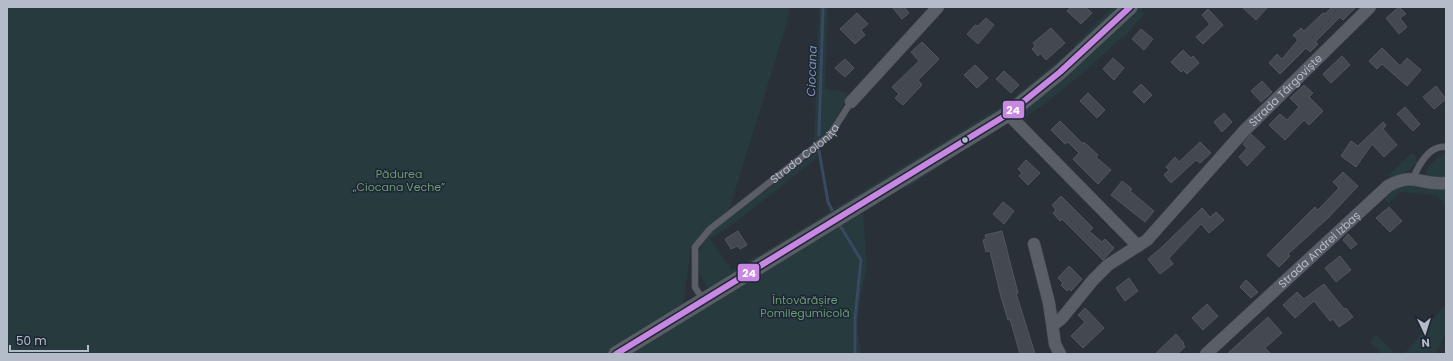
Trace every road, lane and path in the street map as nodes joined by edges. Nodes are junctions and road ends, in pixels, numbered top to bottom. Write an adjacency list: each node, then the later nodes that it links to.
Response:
1 (938, 7): 4 (street, Strada Colonița)
2 (1130, 7): 5 (street)
3 (1370, 7): 10 (street, Strada Târgoviște)
4 (851, 102): 11 (lane, Strada Colonița)
5 (1008, 114): 10 (street); 11 (street)
6 (1446, 147): 7 (lane)
7 (1413, 178): 8 (street, Strada Andrei Izbaș); 15 (street, Strada Andrei Izbaș)
8 (1446, 183)
9 (1034, 244): 12 (street)
10 (1138, 246): 12 (street, Strada Târgoviște)
11 (703, 300): 13 (street)
12 (1053, 325): 14 (street)
13 (616, 354)
14 (1060, 354)
15 (1206, 354)

